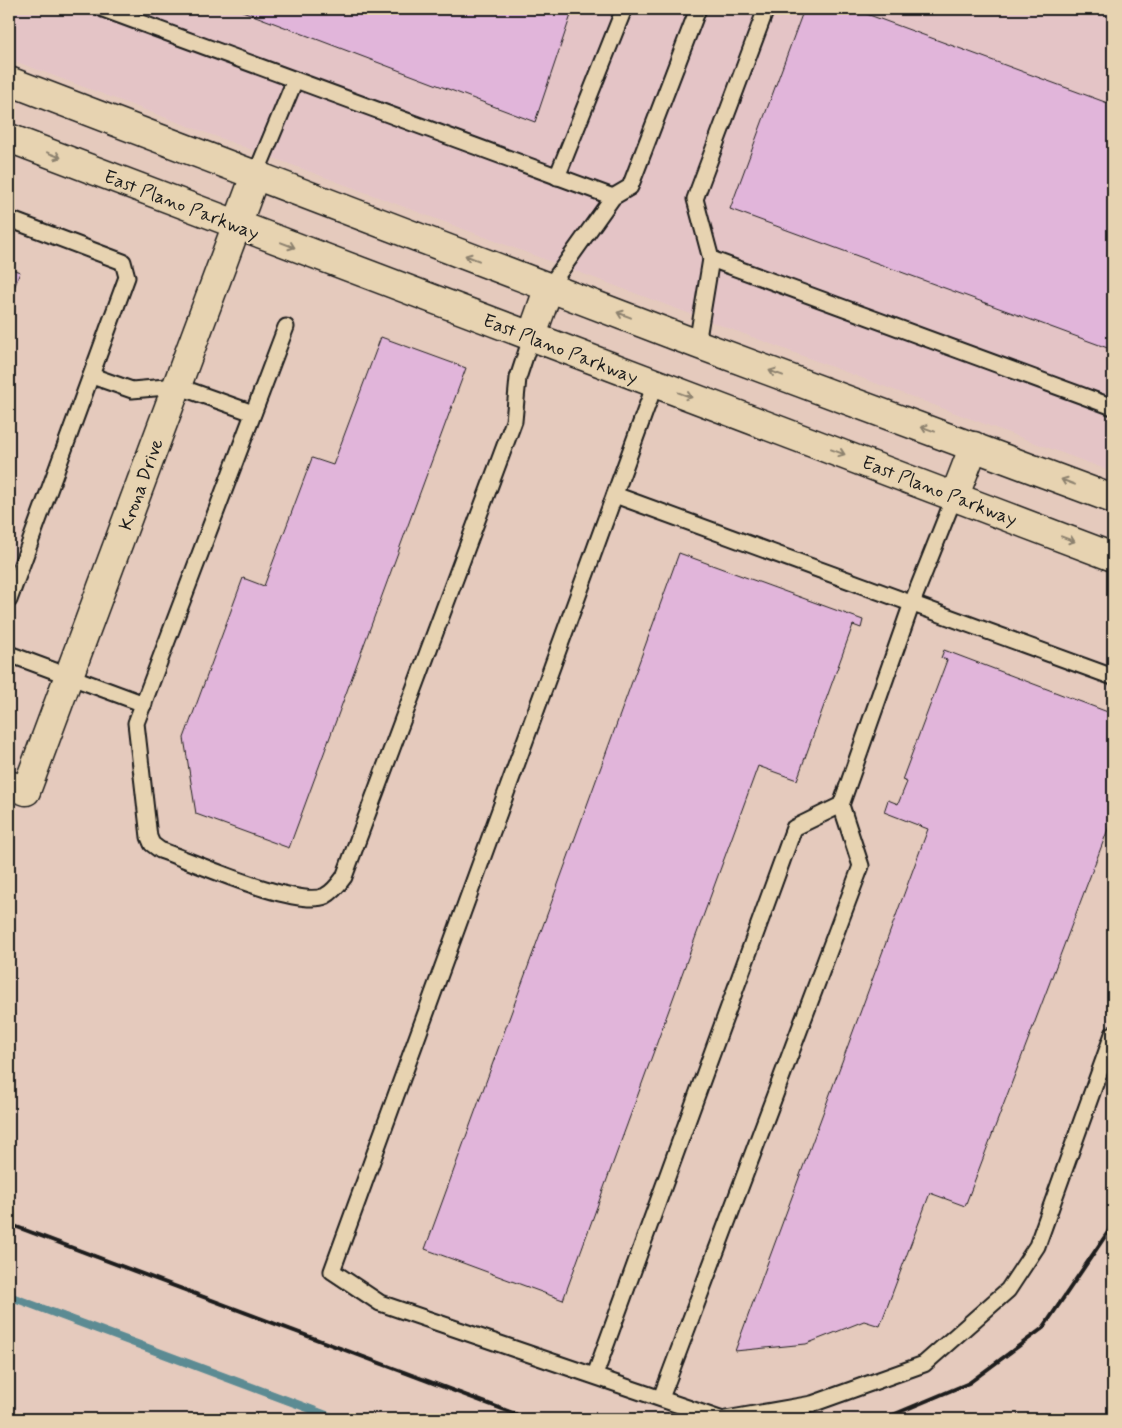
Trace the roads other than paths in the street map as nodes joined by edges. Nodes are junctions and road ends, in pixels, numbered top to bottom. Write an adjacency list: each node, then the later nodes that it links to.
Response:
1 (103, 9): 5 (lane)
2 (624, 9): 9 (lane)
3 (698, 9): 10 (lane)
4 (766, 9): 13 (lane)
5 (296, 80): 8 (lane); 9 (lane)
6 (9, 81): 8 (main road)
7 (9, 138): 12 (main road, East Plano Parkway, one-way to 12)
8 (255, 176): 12 (main road, Krona Drive); 14 (main road, one-way to 8)
9 (557, 177): 10 (lane)
10 (613, 197): 14 (lane)
11 (9, 219): 18 (lane)
12 (237, 225): 16 (main road, East Plano Parkway, one-way to 16); 20 (main road, Krona Drive)
13 (711, 258): 17 (lane); 21 (lane)
14 (549, 287): 16 (main road); 17 (main road, one-way to 14)
15 (286, 327): 22 (lane)
16 (531, 338): 19 (main road, East Plano Parkway); 33 (lane)
17 (696, 344): 23 (main road, one-way to 17)
18 (92, 376): 20 (lane); 28 (lane)
19 (655, 384): 24 (lane); 25 (main road, East Plano Parkway, one-way to 25)
20 (177, 386): 22 (lane); 31 (main road, Krona Drive)
21 (1113, 407)
22 (253, 413): 33 (lane)
23 (974, 446): 25 (main road); 26 (main road, one-way to 23)
24 (615, 495): 29 (lane); 37 (lane)
25 (955, 495): 27 (main road, East Plano Parkway, one-way to 27); 29 (lane)
26 (1113, 499)
27 (1113, 557)
28 (9, 600)
29 (912, 603): 32 (lane); 35 (lane)
30 (9, 654): 31 (lane)
31 (69, 676): 33 (lane); 34 (main road, Krona Drive)
32 (1113, 677)
33 (144, 704)
34 (15, 791)
35 (841, 805): 37 (lane); 38 (lane)
36 (1113, 1034): 40 (lane)
37 (595, 1375): 38 (lane)
38 (661, 1398): 39 (lane)
39 (720, 1419)
40 (726, 1419)

